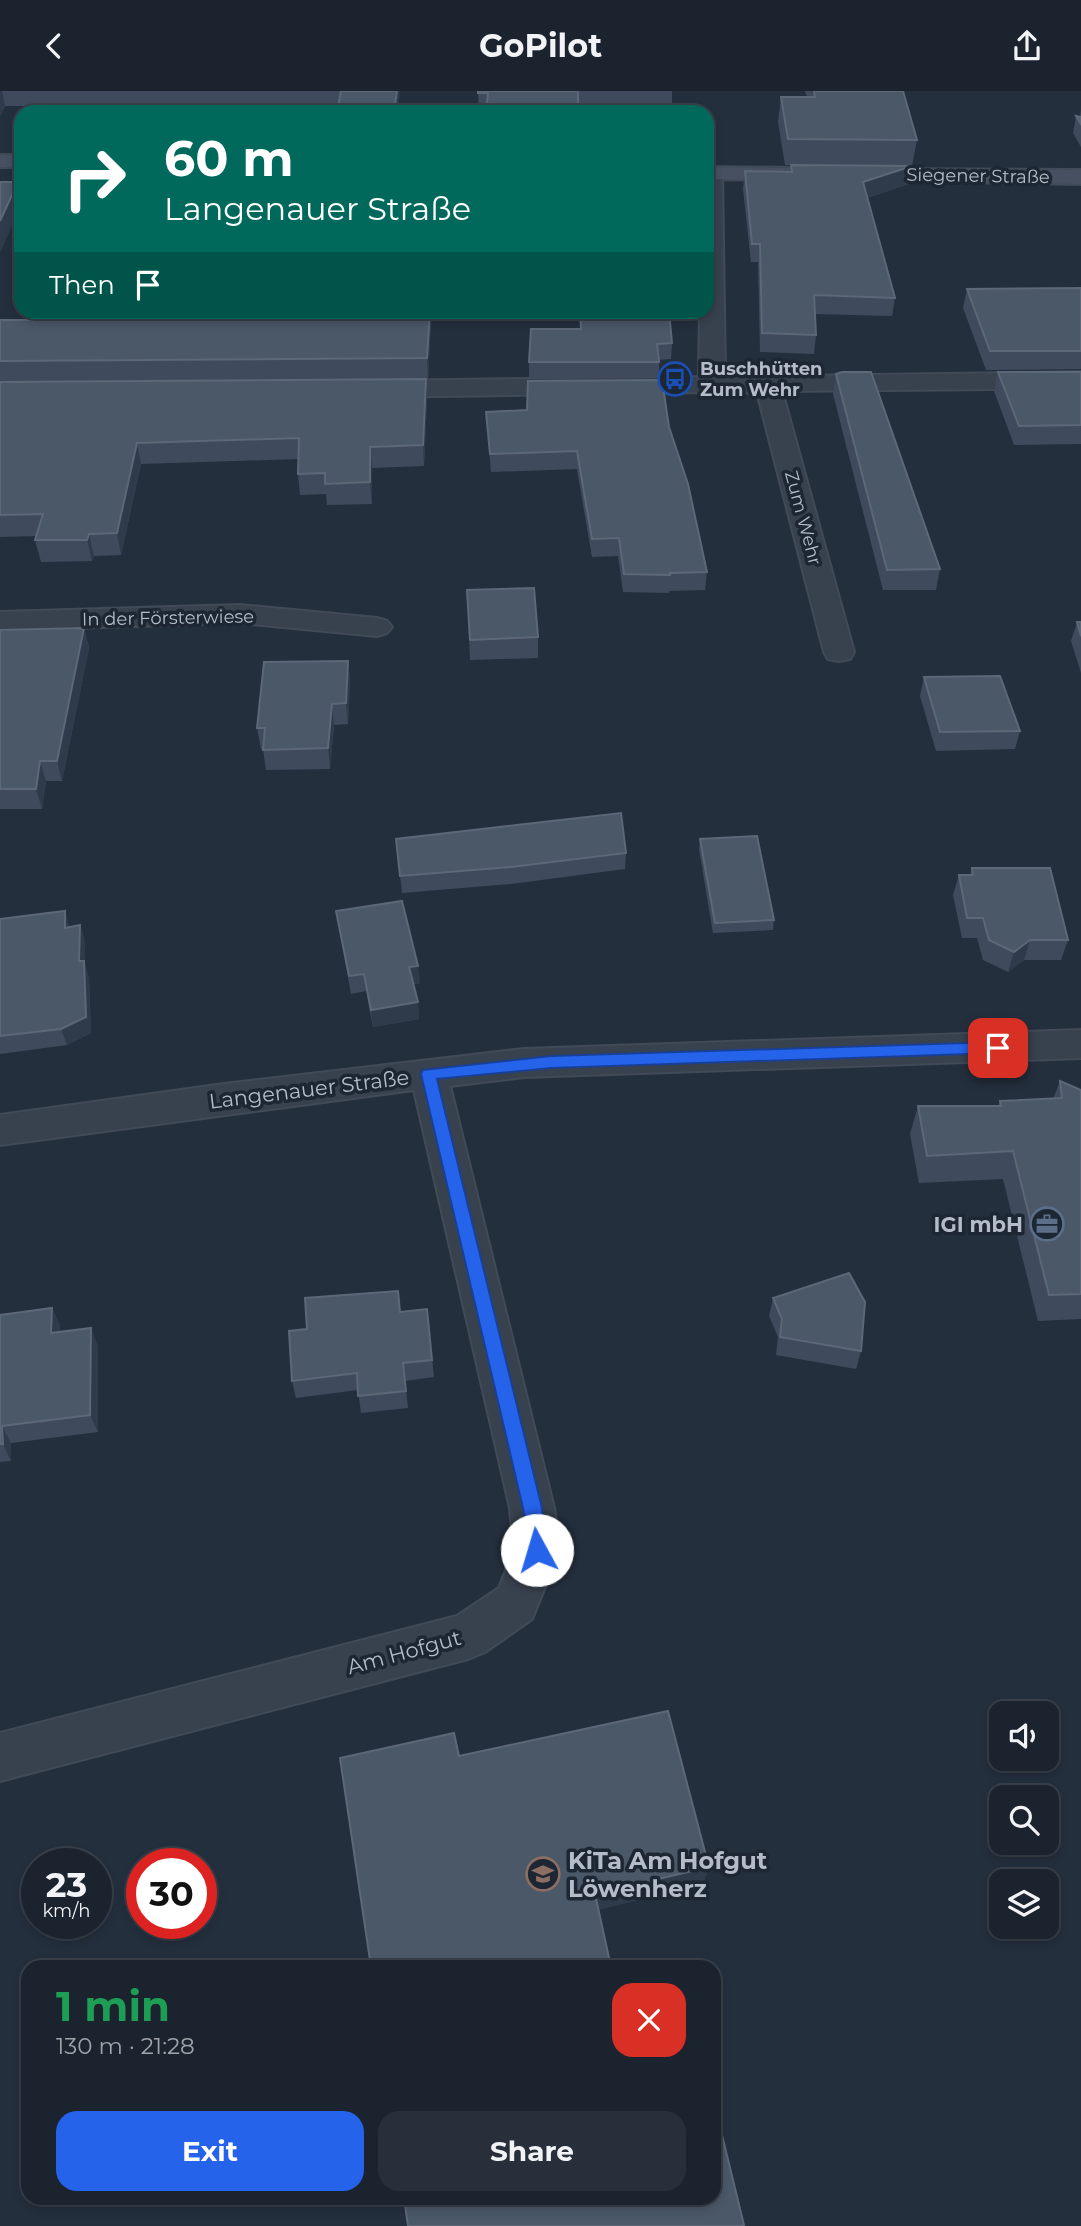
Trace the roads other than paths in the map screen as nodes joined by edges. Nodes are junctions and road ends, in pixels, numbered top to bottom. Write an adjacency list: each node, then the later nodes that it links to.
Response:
1 (714, 173): 2 (main road, Siegener Straße)
2 (1081, 177)
3 (711, 319): 6 (street)
4 (1081, 380): 5 (street)
5 (767, 383): 6 (street); 10 (street, Zum Wehr)
6 (712, 387): 7 (street)
7 (350, 390)
8 (0, 621): 9 (street, In der Försterwiese)
9 (377, 627)
10 (839, 652)
11 (1081, 1044): 12 (street, Langenauer Straße)
12 (429, 1074): 13 (street, Langenauer Straße); 14 (street, Am Hofgut)
13 (0, 1130)
14 (0, 1757)

